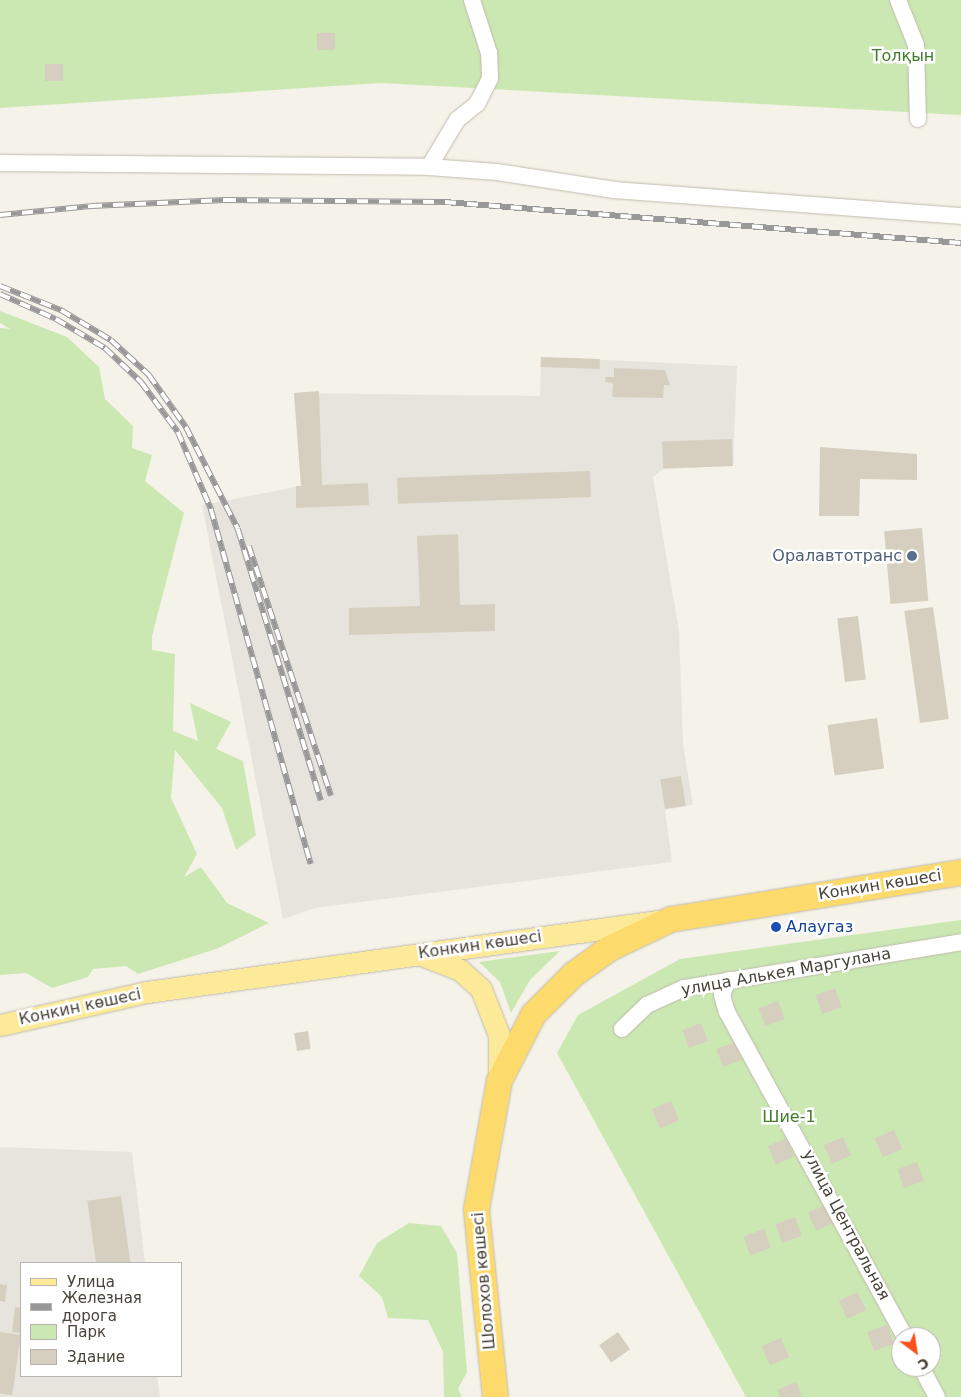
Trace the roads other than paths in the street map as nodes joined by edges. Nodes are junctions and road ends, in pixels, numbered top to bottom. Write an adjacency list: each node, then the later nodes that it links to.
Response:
1 (472, 0): 5 (street)
2 (898, 0): 3 (street)
3 (918, 119)
4 (0, 163): 5 (street)
5 (429, 167): 6 (street)
6 (961, 216)
7 (961, 872): 8 (highway, Конкин көшесі)
8 (670, 919): 10 (main road, Конкин көшесі); 14 (highway, Шолохов көшесі)
9 (961, 942): 11 (street, улица Алькея Маргулана)
10 (419, 954): 12 (main road, Конкин көшесі); 14 (main road)
11 (728, 980): 13 (street, улица Алькея Маргулана); 15 (street, улица Центральная)
12 (0, 1025)
13 (622, 1029)
14 (499, 1080): 17 (highway, Шолохов көшесі)
15 (900, 1327)
16 (926, 1377): 18 (street)
17 (495, 1397)
18 (937, 1397)

